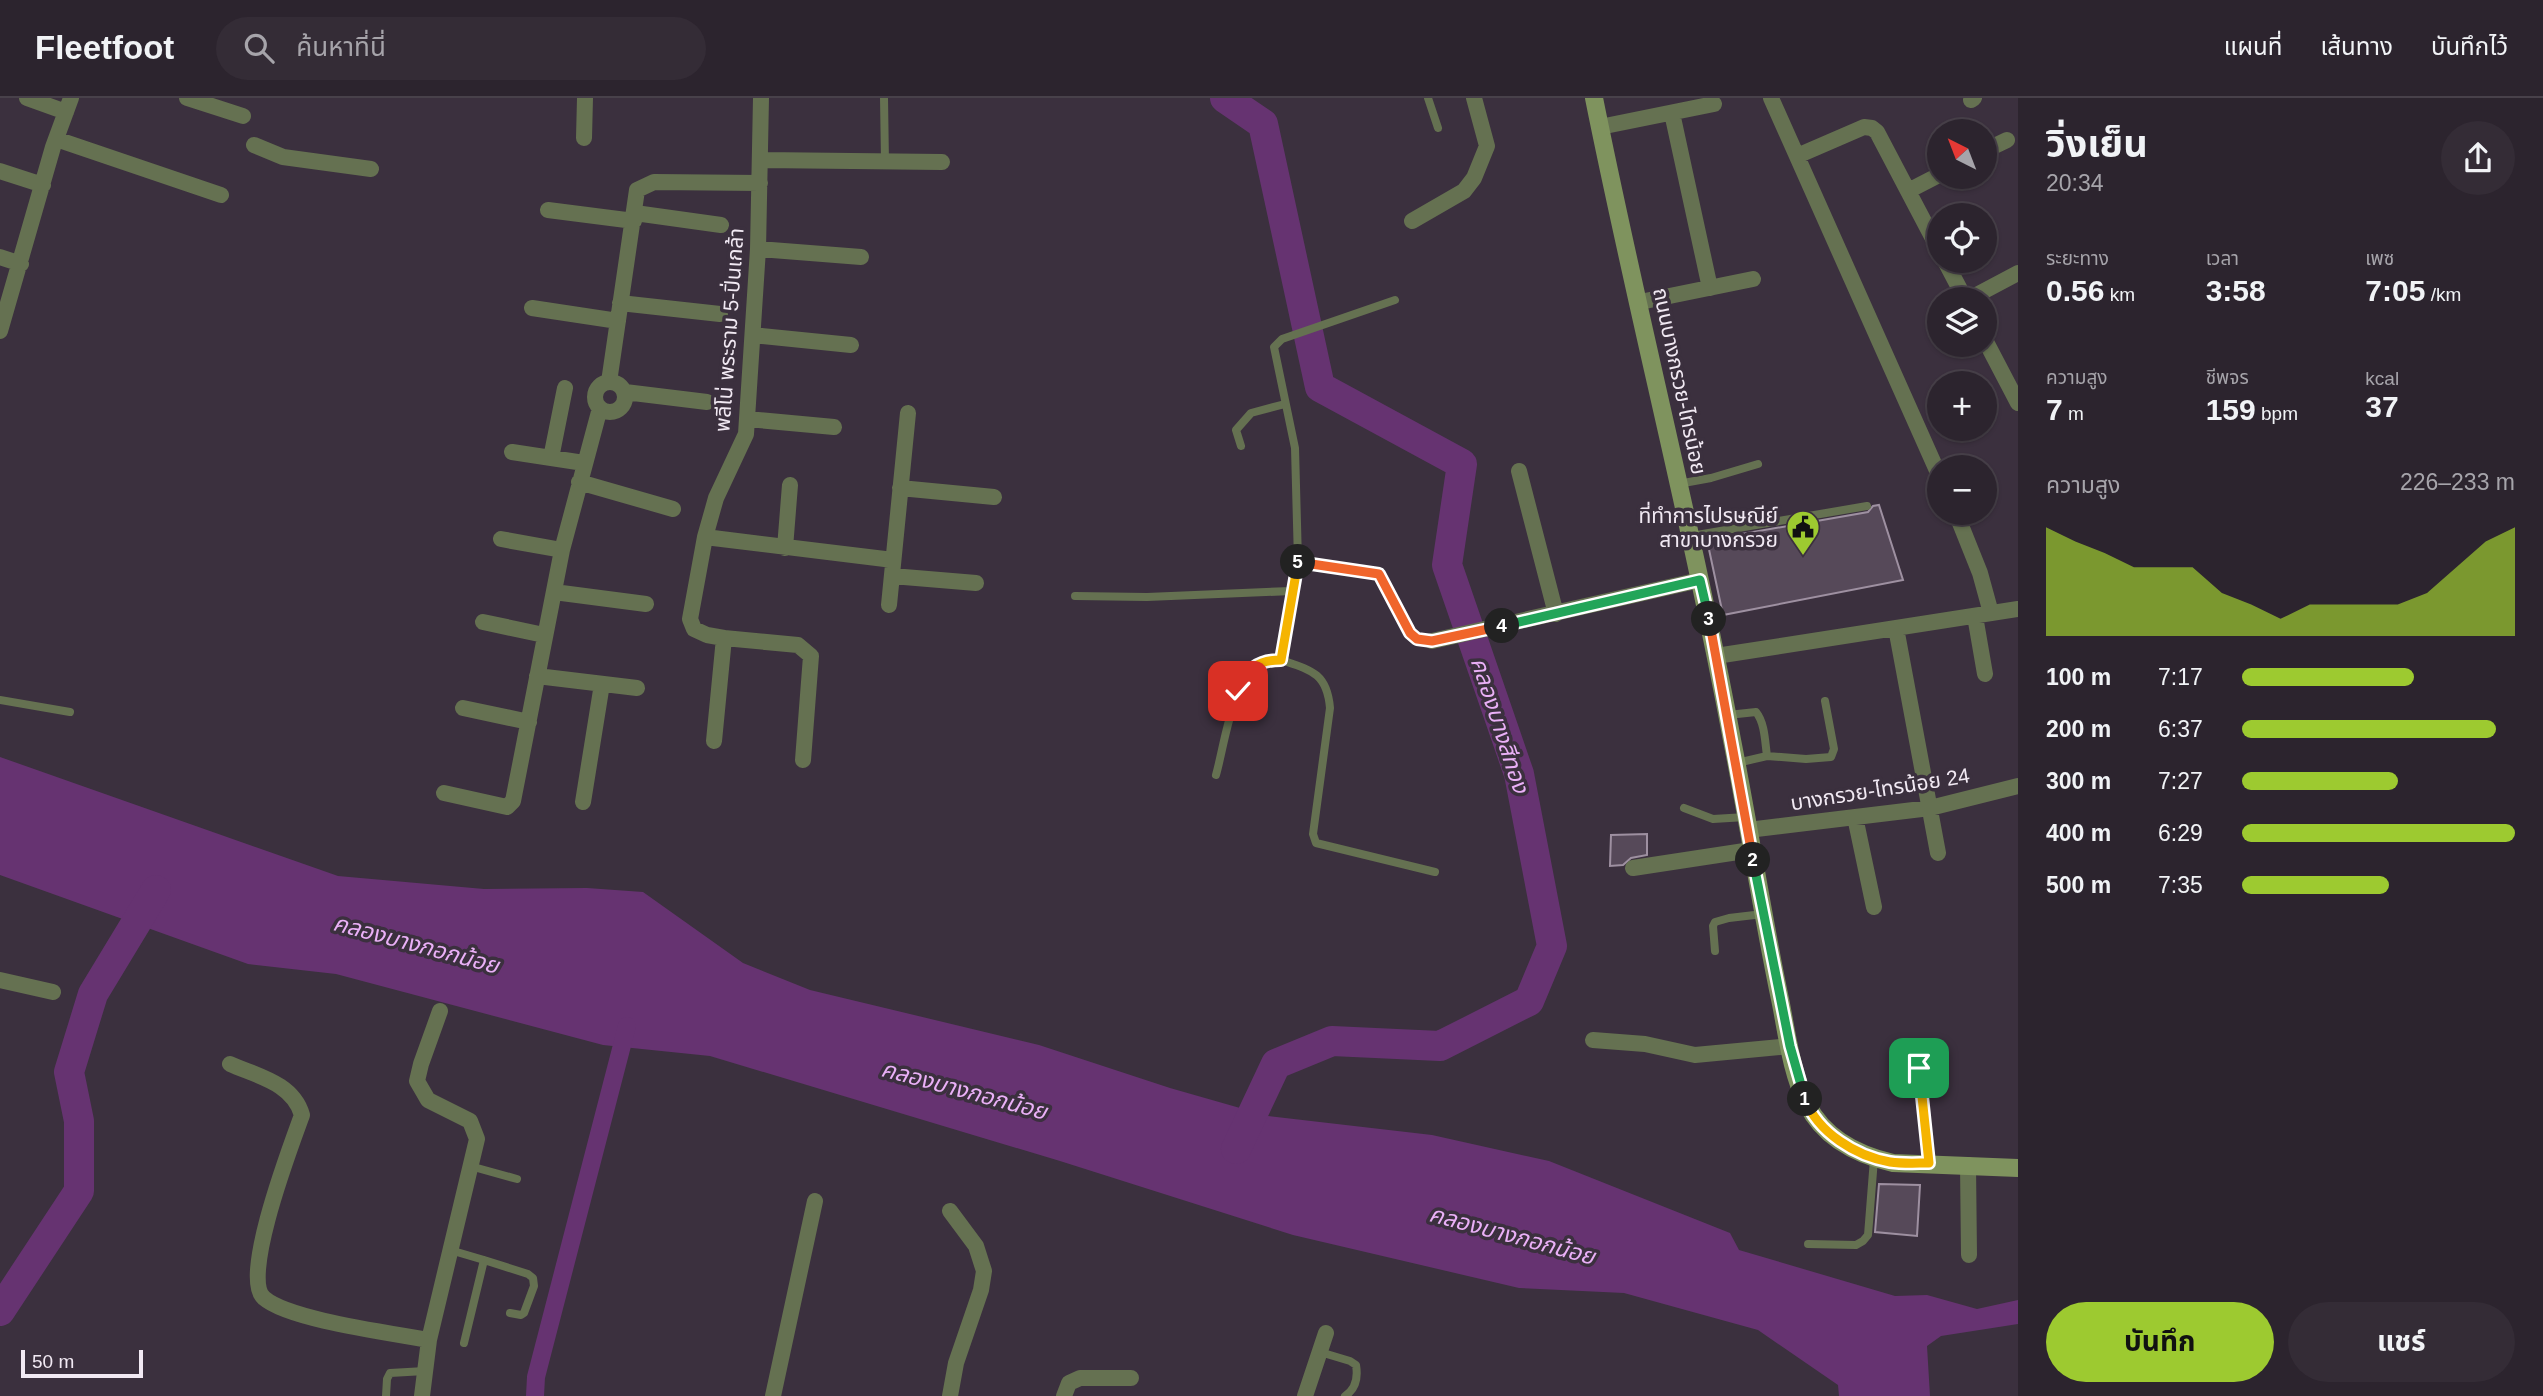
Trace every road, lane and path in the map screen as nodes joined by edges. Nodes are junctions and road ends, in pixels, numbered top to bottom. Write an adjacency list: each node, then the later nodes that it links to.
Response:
1 (27, 98): 11 (street)
2 (187, 98): 13 (street)
3 (584, 98): 16 (street)
4 (761, 98): 22 (street, พลีโน่ พระราม 5-ปิ่นเกล้า)
5 (884, 98): 23 (lane)
6 (1427, 98): 15 (lane)
7 (1474, 98): 34 (street)
8 (1594, 98): 14 (main road, ถนนบางกรวย-ไทรน้อย)
9 (1771, 98): 21 (street)
10 (1714, 104): 12 (street)
11 (68, 105): 17 (street)
12 (1672, 113): 14 (street); 44 (street)
13 (243, 116)
14 (1600, 127): 46 (main road, ถนนบางกรวย-ไทรน้อย)
15 (1438, 128)
16 (584, 138)
17 (56, 139): 29 (street); 31 (street)
18 (2007, 139): 19 (street)
19 (1997, 144)
20 (254, 145): 25 (street)
21 (1797, 156): 30 (street); 67 (street)
22 (760, 160): 23 (street); 28 (street, พลีโน่ พระราม 5-ปิ่นเกล้า)
23 (886, 162): 24 (street)
24 (942, 162)
25 (371, 169)
26 (0, 172): 29 (street)
27 (1927, 181): 30 (street)
28 (760, 183): 33 (street); 37 (street, พลีโน่ พระราม 5-ปิ่นเกล้า)
29 (43, 186): 40 (street)
30 (1908, 191): 36 (street)
31 (221, 195)
32 (548, 210): 33 (street)
33 (634, 217): 35 (street); 47 (street)
34 (1412, 221)
35 (721, 225)
36 (1927, 227)
37 (758, 249): 39 (street); 52 (street, พลีโน่ พระราม 5-ปิ่นเกล้า)
38 (0, 257): 40 (street)
39 (861, 257)
40 (21, 264): 51 (street)
41 (2018, 273): 43 (street)
42 (1753, 279): 44 (street)
43 (1991, 287)
44 (1710, 288): 46 (street)
45 (1395, 300): 60 (lane)
46 (1640, 302): 73 (main road, ถนนบางกรวย-ไทรน้อย)
47 (620, 303): 49 (street); 50 (street)
48 (532, 308): 50 (street)
49 (720, 314)
50 (618, 321): 55 (street)
51 (0, 331)
52 (753, 335): 53 (street); 63 (street, พลีโน่ พระราม 5-ปิ่นเกล้า)
53 (851, 345)
54 (1994, 357): 59 (street)
55 (609, 382): 57 (street); 61 (street)
56 (565, 388): 68 (street)
57 (625, 392): 58 (street); 61 (street)
58 (707, 402)
59 (2018, 403)
60 (1285, 404): 65 (lane); 85 (lane)
61 (600, 408): 69 (street)
62 (908, 413): 75 (street)
63 (747, 419): 64 (street); 80 (street, พลีโน่ พระราม 5-ปิ่นเกล้า)
64 (834, 427)
65 (1241, 446)
66 (512, 452): 68 (street)
67 (1930, 455)
68 (551, 458): 69 (street)
69 (584, 463): 72 (street)
70 (1758, 464): 73 (lane)
71 (1519, 471): 95 (street)
72 (579, 482): 78 (street); 84 (street)
73 (1678, 484): 81 (main road, ถนนบางกรวย-ไทรน้อย)
74 (790, 485): 83 (street)
75 (900, 488): 76 (street); 86 (street)
76 (994, 496)
77 (1867, 506): 81 (lane)
78 (673, 509)
79 (1961, 525): 96 (street)
80 (705, 537): 83 (street); 100 (street, พลีโน่ พระราม 5-ปิ่นเกล้า)
81 (1690, 537): 87 (main road, ถนนบางกรวย-ไทรน้อย)
82 (500, 539): 84 (street)
83 (785, 548): 86 (street)
84 (562, 550): 90 (street)
85 (1298, 561): 89 (lane); 101 (lane)
86 (893, 568): 88 (street); 93 (street)
87 (1700, 580): 95 (street); 102 (main road, ถนนบางกรวย-ไทรน้อย)
88 (976, 583)
89 (1291, 591): 91 (lane); 103 (lane)
90 (554, 592): 92 (street); 99 (street)
91 (1075, 596)
92 (646, 604)
93 (889, 605)
94 (2018, 609): 96 (street)
95 (1556, 614): 101 (street)
96 (1983, 615): 98 (street); 104 (street)
97 (483, 622): 99 (street)
98 (1896, 628): 102 (street); 123 (street)
99 (544, 635): 105 (street)
100 (724, 638): 114 (street); 116 (street)
101 (1439, 640)
102 (1716, 656): 112 (main road, ถนนบางกรวย-ไทรน้อย)
103 (1281, 660): 118 (lane); 129 (lane)
104 (1985, 674)
105 (537, 676): 106 (street); 113 (street)
106 (602, 684): 107 (street); 121 (street)
107 (637, 688)
108 (0, 700): 111 (lane)
109 (1825, 701): 115 (lane)
110 (463, 708): 113 (street)
111 (70, 712)
112 (1727, 715): 115 (lane); 117 (main road, ถนนบางกรวย-ไทรน้อย)
113 (528, 722): 120 (street)
114 (714, 741)
115 (1767, 756): 117 (lane)
116 (803, 760)
117 (1737, 763): 125 (main road, ถนนบางกรวย-ไทรน้อย)
118 (1216, 775)
119 (2018, 786): 123 (street, บางกรวย-ไทรน้อย 24)
120 (444, 793)
121 (583, 802)
122 (1684, 808): 125 (lane)
123 (1930, 808): 124 (street, บางกรวย-ไทรน้อย 24); 127 (street)
124 (1855, 817): 125 (street, บางกรวย-ไทรน้อย 24); 130 (street)
125 (1747, 824): 126 (main road, ถนนบางกรวย-ไทรน้อย)
126 (1751, 850): 128 (street); 131 (main road, ถนนบางกรวย-ไทรน้อย)
127 (1938, 853)
128 (1633, 868)
129 (1435, 872)
130 (1874, 907)
131 (1763, 915): 132 (lane); 137 (main road, ถนนบางกรวย-ไทรน้อย)
132 (1715, 951)
133 (0, 980): 134 (street)
134 (53, 992)
135 (440, 1011): 143 (street)
136 (1593, 1040): 137 (street)
137 (1790, 1046): 140 (main road, ถนนบางกรวย-ไทรน้อย)
138 (230, 1064): 154 (street)
139 (1919, 1068): 141 (lane)
140 (1874, 1158): 141 (main road, ถนนบางกรวย-ไทรน้อย); 148 (lane)
141 (1929, 1163): 142 (main road, ถนนบางกรวย-ไทรน้อย)
142 (1968, 1164): 144 (main road, ถนนบางกรวย-ไทรน้อย); 150 (street)
143 (470, 1167): 145 (lane); 149 (street)
144 (2018, 1168)
145 (517, 1179)
146 (815, 1201): 161 (street)
147 (950, 1211): 162 (street)
148 (1808, 1244)
149 (450, 1250): 151 (lane); 154 (street)
150 (1969, 1255)
151 (484, 1260): 152 (lane); 155 (lane)
152 (510, 1313)
153 (1326, 1333): 156 (street)
154 (429, 1340): 157 (street)
155 (464, 1343)
156 (1320, 1352): 164 (street); 165 (lane)
157 (425, 1371): 159 (lane); 160 (street)
158 (1131, 1378): 163 (street)
159 (386, 1396)
160 (422, 1396)
161 (773, 1396)
162 (950, 1396)
163 (1064, 1396)
164 (1305, 1396)
165 (1345, 1396)

